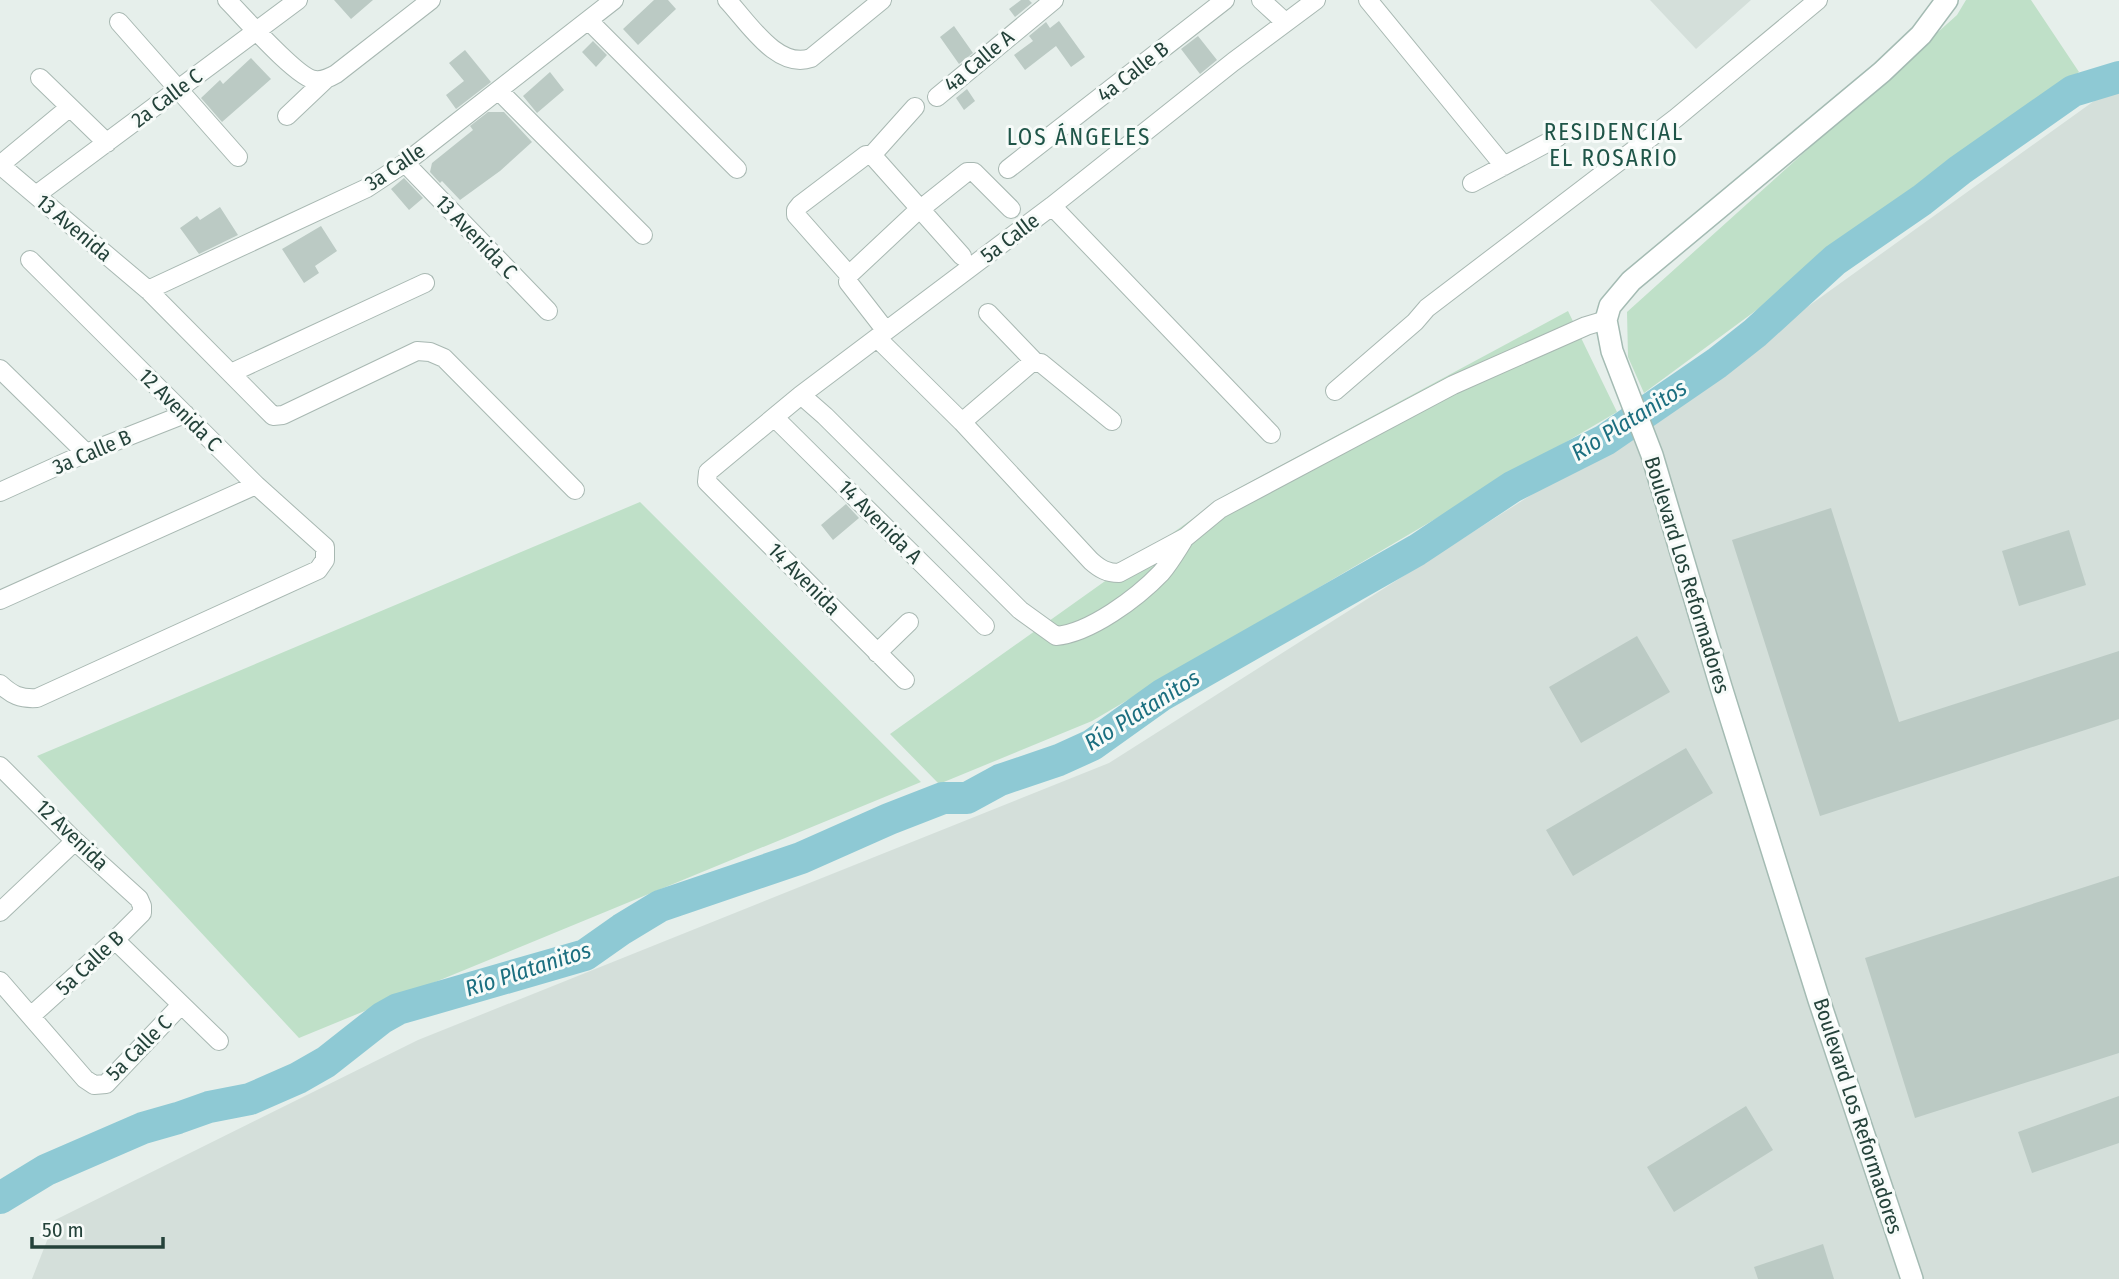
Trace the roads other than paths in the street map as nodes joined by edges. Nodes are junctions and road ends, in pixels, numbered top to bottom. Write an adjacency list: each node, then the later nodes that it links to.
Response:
1 (227, 0): 17 (street)
2 (298, 0): 17 (street, 2a Calle C)
3 (431, 0): 19 (street)
4 (614, 0): 14 (street, 3a Calle)
5 (727, 0): 13 (street)
6 (1054, 0): 22 (street, 4a Calle A)
7 (1224, 0): 34 (street, 4a Calle B)
8 (1261, 0): 16 (street)
9 (1316, 0): 16 (street, 5a Calle)
10 (1368, 0): 32 (street)
11 (1818, 0): 53 (street)
12 (1947, 0): 48 (main road)
13 (877, 1)
14 (589, 21): 21 (street, 3a Calle); 33 (street)
15 (119, 22): 20 (street)
16 (1284, 22): 37 (street, 5a Calle)
17 (258, 30): 19 (street); 20 (street, 2a Calle C)
18 (40, 78): 23 (street)
19 (320, 80): 25 (street)
20 (180, 89): 27 (street, 2a Calle C); 29 (street)
21 (499, 91): 30 (street, 3a Calle); 40 (street)
22 (937, 97)
23 (70, 107): 27 (street); 31 (street)
24 (915, 107): 28 (street)
25 (287, 116)
26 (1558, 137): 32 (street)
27 (107, 142): 36 (street, 2a Calle C)
28 (872, 155): 39 (street); 43 (street)
29 (238, 156)
30 (405, 163): 45 (street, 3a Calle); 46 (street, 13 Avenida C)
31 (0, 165): 36 (street, 13 Avenida)
32 (1504, 166): 35 (street)
33 (737, 169)
34 (1008, 169)
35 (1472, 183)
36 (36, 195): 45 (street, 13 Avenida)
37 (1052, 206): 49 (street, 5a Calle); 59 (street)
38 (1011, 209): 39 (street)
39 (920, 211): 41 (street); 43 (street)
40 (643, 236)
41 (962, 256)
42 (30, 260): 55 (street, 12 Avenida C)
43 (849, 275): 49 (street)
44 (425, 283): 52 (street)
45 (148, 290): 52 (street, 13 Avenida)
46 (548, 311)
47 (988, 313): 50 (street)
48 (1606, 320): 65 (street); 81 (main road, Boulevard Los Reformadores)
49 (881, 334): 54 (street, 5a Calle); 58 (street)
50 (1035, 362): 57 (street); 58 (street)
51 (0, 369): 60 (street)
52 (231, 373): 63 (street, 13 Avenida)
53 (1335, 391)
54 (801, 395): 56 (street, 5a Calle); 65 (street)
55 (185, 414): 60 (street, 3a Calle B); 62 (street, 12 Avenida C)
56 (775, 418): 61 (street, 5a Calle); 68 (street, 14 Avenida A)
57 (1112, 421)
58 (962, 422): 65 (street)
59 (1271, 434)
60 (86, 453): 64 (street, 3a Calle B)
61 (706, 477): 69 (street, 14 Avenida)
62 (256, 485): 66 (street); 71 (street, 12 Avenida C)
63 (575, 490)
64 (0, 492)
65 (1186, 537)
66 (0, 600)
67 (909, 622): 69 (street)
68 (985, 626)
69 (877, 653): 70 (street, 14 Avenida)
70 (905, 680)
71 (0, 684)
72 (0, 766): 73 (street, 12 Avenida)
73 (75, 841): 74 (street, 12 Avenida); 75 (street)
74 (142, 906): 76 (street, 5a Calle B)
75 (0, 912)
76 (115, 940): 78 (street); 79 (street, 5a Calle B)
77 (0, 981): 79 (street)
78 (180, 1006): 79 (street, 5a Calle C); 80 (street)
79 (31, 1016)
80 (219, 1041)
81 (1912, 1279)

